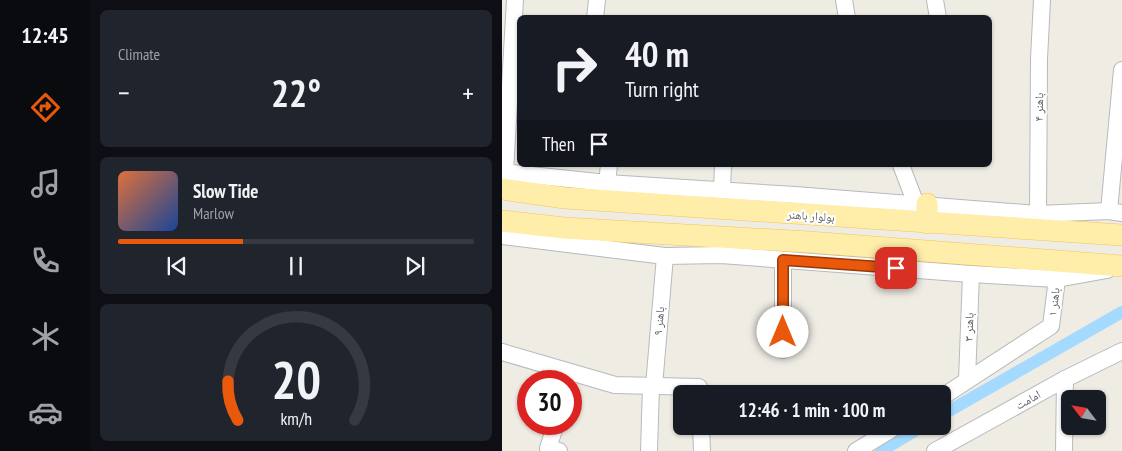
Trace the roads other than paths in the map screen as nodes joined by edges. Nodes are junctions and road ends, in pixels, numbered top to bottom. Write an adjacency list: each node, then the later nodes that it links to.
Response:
1 (515, 0): 9 (street)
2 (597, 0): 6 (street)
3 (844, 0): 7 (street)
4 (935, 0): 8 (street)
5 (1042, 0): 19 (street, باهنر ۴)
6 (595, 15)
7 (847, 15)
8 (938, 15)
9 (507, 39): 14 (street)
10 (1122, 70): 18 (street)
11 (609, 167): 15 (street)
12 (723, 167): 16 (street)
13 (902, 167): 17 (street)
14 (503, 177): 15 (street); 20 (main road, بولوار باهنر)
15 (607, 183): 16 (street)
16 (722, 190): 17 (street)
17 (923, 210): 19 (street); 21 (main road, بولوار باهنر); 25 (main road, بولوار باهنر)
18 (1115, 212): 19 (street)
19 (1038, 214)
20 (810, 215): 21 (main road, بولوار باهنر); 26 (main road)
21 (834, 217): 27 (main road)
22 (502, 221): 24 (main road, بولوار باهنر)
23 (502, 236): 24 (street)
24 (563, 236): 26 (main road, بولوار باهنر); 28 (street)
25 (1122, 236)
26 (810, 242): 27 (main road, بولوار باهنر)
27 (833, 244): 30 (main road, بولوار باهنر)
28 (665, 256): 29 (street); 40 (street, باهنر ۹)
29 (783, 260): 31 (street); 33 (street)
30 (1122, 267): 32 (street)
31 (971, 274): 32 (street); 39 (street, باهنر ۳)
32 (1057, 279): 39 (street, باهنر ۱)
33 (783, 350)
34 (1122, 351): 38 (street, امامت)
35 (502, 352): 36 (street)
36 (552, 370)
37 (582, 379): 40 (street)
38 (1065, 379): 50 (street, امامت); 51 (street)
39 (967, 380): 42 (street)
40 (652, 386): 41 (street); 47 (street, باهنر ۹)
41 (673, 386)
42 (951, 391)
43 (552, 435): 46 (street)
44 (701, 435): 48 (street)
45 (882, 435): 49 (street)
46 (559, 451)
47 (649, 451)
48 (702, 451)
49 (856, 451)
50 (935, 451)
51 (1064, 451)

